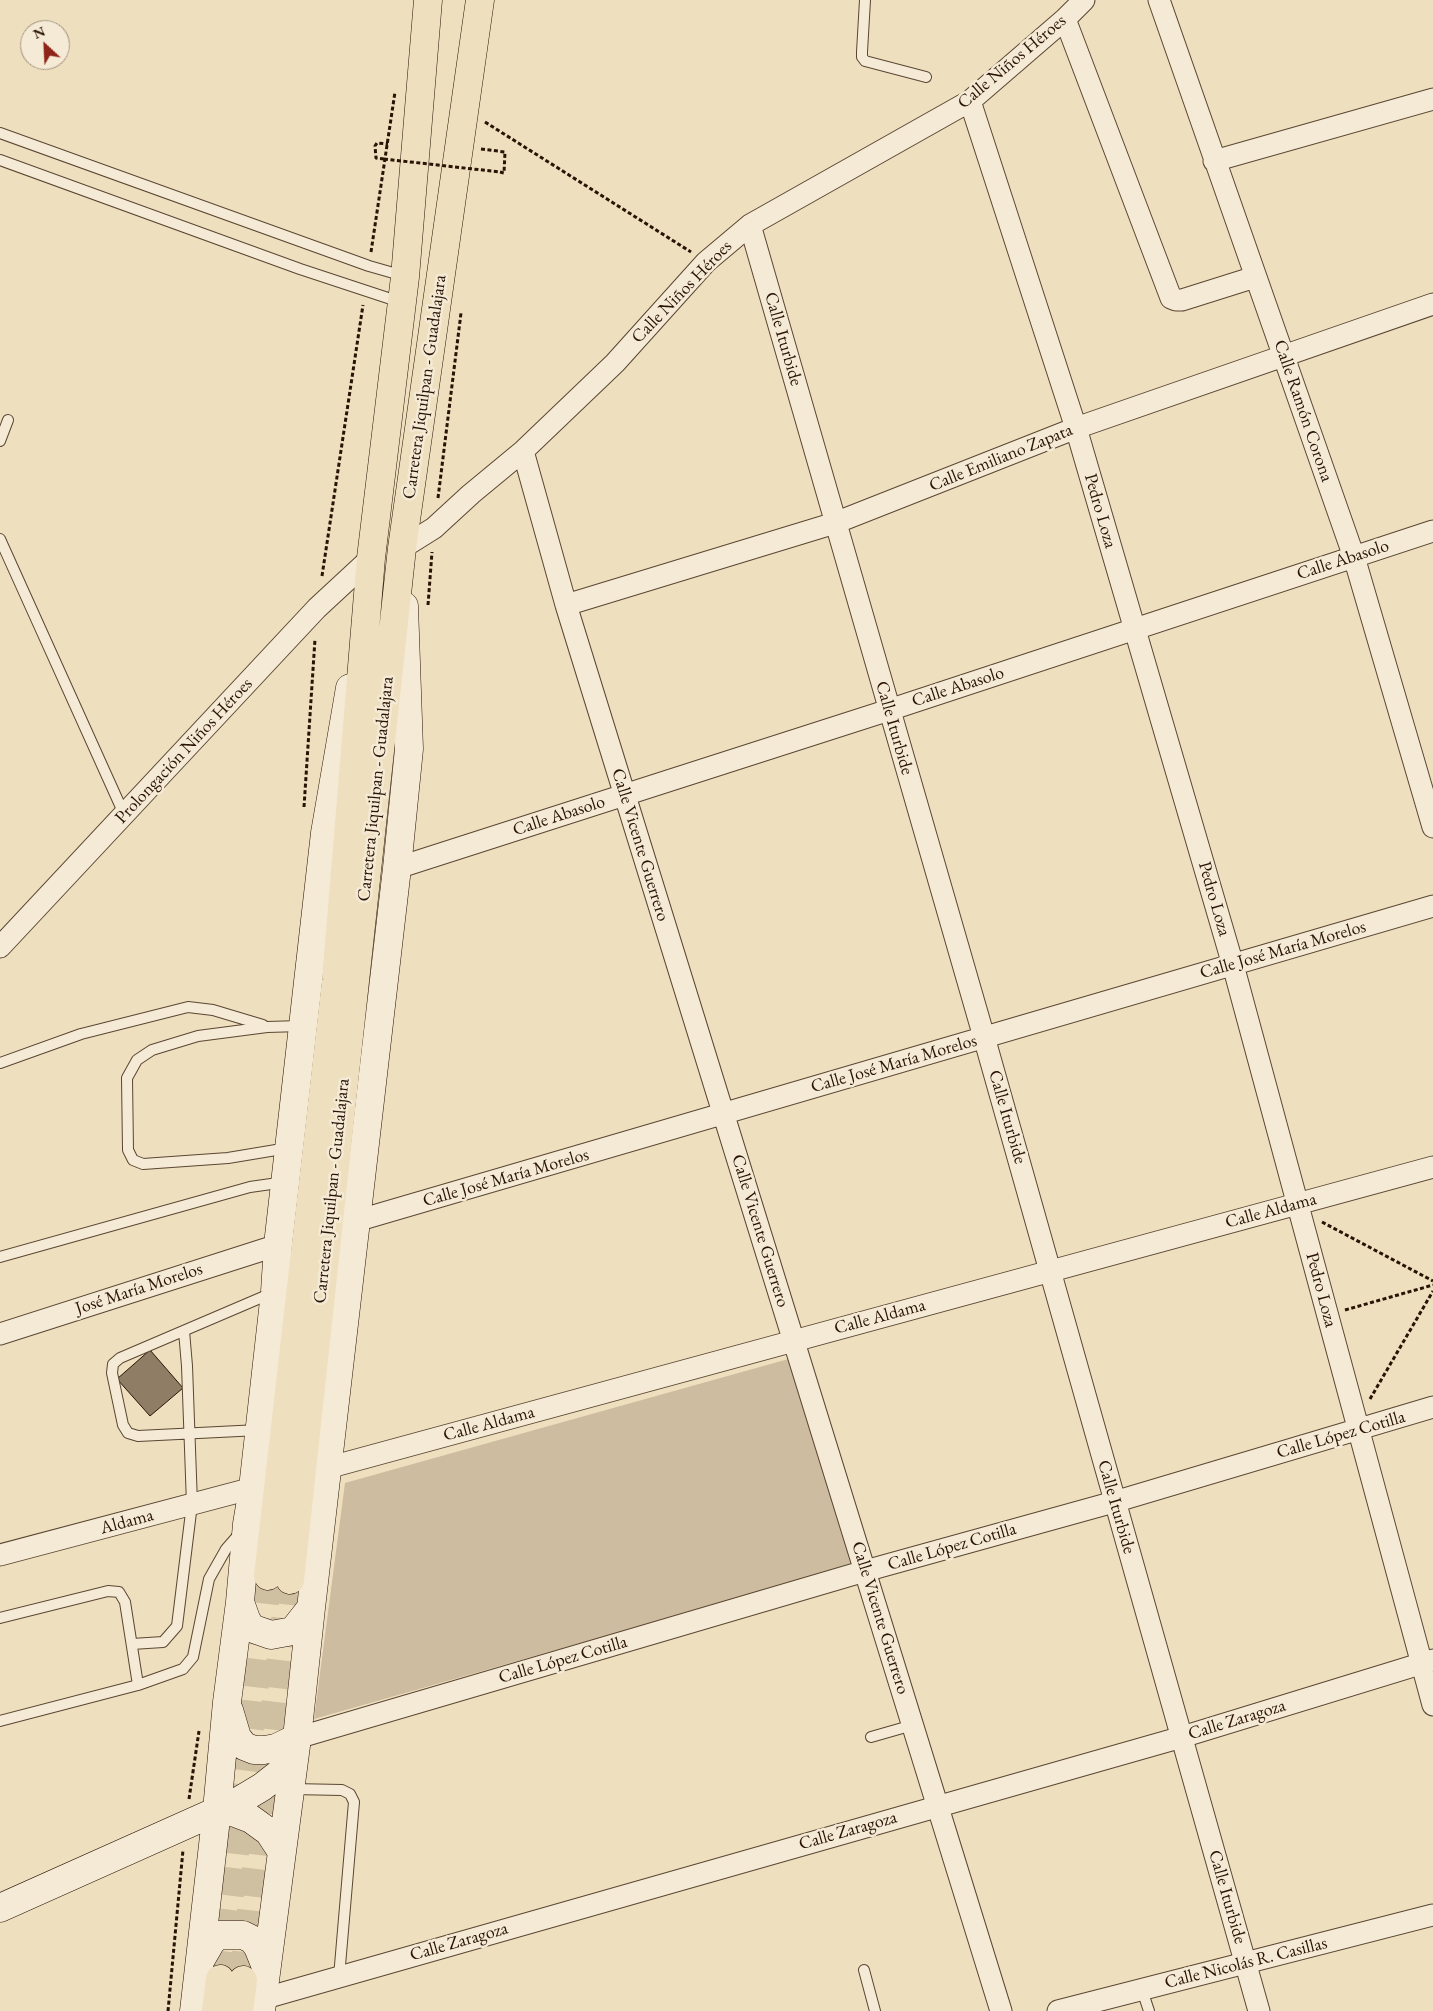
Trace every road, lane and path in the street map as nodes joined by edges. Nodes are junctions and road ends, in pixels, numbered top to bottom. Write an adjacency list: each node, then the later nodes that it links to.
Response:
1 (428, 0): 19 (highway, Carretera Jiquilpan - Guadalajara)
2 (480, 0): 29 (highway, Carretera Jiquilpan - Guadalajara)
3 (865, 0): 7 (lane)
4 (1084, 0): 6 (street, Calle Niños Héroes)
5 (1159, 0): 15 (street, Calle Ramón Corona)
6 (1065, 19): 9 (street, Calle Niños Héroes); 18 (street)
7 (926, 77)
8 (1433, 99): 15 (street)
9 (970, 101): 16 (street, Calle Niños Héroes); 23 (street, Pedro Loza)
10 (484, 122): 17 (path)
11 (0, 133): 19 (lane)
12 (388, 144): 13 (path, bridge)
13 (481, 149)
14 (0, 160): 19 (lane)
15 (1214, 161): 18 (street, Calle Ramón Corona)
16 (750, 225): 17 (street, Calle Niños Héroes); 26 (street, Calle Iturbide)
17 (706, 262): 25 (street, Calle Niños Héroes)
18 (1256, 277): 21 (street, Calle Ramón Corona)
19 (403, 290): 31 (highway, Carretera Jiquilpan - Guadalajara)
20 (1433, 304): 21 (street, Calle Emiliano Zapata)
21 (1283, 355): 23 (street, Calle Emiliano Zapata); 30 (street, Calle Ramón Corona)
22 (8, 420): 24 (lane)
23 (1076, 428): 26 (street, Calle Emiliano Zapata); 33 (street, Pedro Loza)
24 (0, 441)
25 (523, 451): 29 (street, Calle Niños Héroes); 32 (street, Calle Vicente Guerrero)
26 (835, 523): 32 (street, Calle Emiliano Zapata); 34 (street, Calle Iturbide)
27 (1433, 530): 30 (street, Calle Abasolo)
28 (0, 539): 36 (lane)
29 (402, 548): 31 (highway, Carretera Jiquilpan - Guadalajara); 38 (street)
30 (1354, 557): 33 (street, Calle Abasolo); 37 (street, Calle Ramón Corona)
31 (371, 558): 36 (street, Prolongación Niños Héroes); 42 (street)
32 (566, 605): 35 (street, Calle Vicente Guerrero)
33 (1135, 629): 34 (street, Calle Abasolo); 41 (street, Pedro Loza)
34 (889, 710): 35 (street, Calle Abasolo); 44 (street, Calle Iturbide)
35 (625, 795): 38 (street, Calle Abasolo); 46 (street, Calle Vicente Guerrero)
36 (124, 814): 40 (street, Prolongación Niños Héroes)
37 (1433, 827)
38 (397, 868): 51 (street)
39 (1433, 906): 41 (street, Calle José María Morelos)
40 (0, 947)
41 (1233, 965): 44 (street, Calle José María Morelos); 50 (street, Pedro Loza)
42 (304, 1026): 43 (lane); 47 (street)
43 (267, 1027): 45 (lane); 47 (lane)
44 (984, 1037): 46 (street, Calle José María Morelos); 54 (street, Calle Iturbide)
45 (0, 1062)
46 (724, 1114): 51 (street, Calle José María Morelos); 61 (street, Calle Vicente Guerrero)
47 (290, 1148): 49 (street)
48 (1433, 1167): 50 (street, Calle Aldama)
49 (286, 1182): 52 (street); 53 (lane)
50 (1299, 1207): 54 (street, Calle Aldama); 55 (path); 58 (street, Pedro Loza)
51 (356, 1222): 66 (street)
52 (278, 1245): 57 (street); 60 (street, José María Morelos)
53 (0, 1257)
54 (1050, 1271): 61 (street, Calle Aldama); 68 (street, Calle Iturbide)
55 (1433, 1283): 58 (path)
56 (1433, 1291): 63 (path)
57 (276, 1292): 59 (lane); 64 (street)
58 (1327, 1315): 63 (street, Pedro Loza)
59 (184, 1331): 65 (lane); 65 (lane)
60 (0, 1334)
61 (794, 1341): 66 (street, Calle Aldama); 72 (street, Calle Vicente Guerrero)
62 (1433, 1408): 63 (street, Calle López Cotilla)
63 (1357, 1426): 68 (street, Calle López Cotilla); 77 (street, Pedro Loza)
64 (260, 1430): 65 (lane); 67 (street)
65 (190, 1433): 69 (lane)
66 (327, 1468): 74 (street)
67 (253, 1488): 69 (street, Aldama); 70 (street)
68 (1114, 1502): 72 (street, Calle López Cotilla); 84 (street, Calle Iturbide)
69 (192, 1504): 71 (street, Aldama); 76 (lane)
70 (247, 1524): 73 (street); 78 (lane)
71 (0, 1555)
72 (865, 1571): 82 (street, Calle Vicente Guerrero); 85 (street, Calle López Cotilla)
73 (240, 1602): 74 (street); 79 (street)
74 (311, 1608): 85 (street)
75 (0, 1618): 76 (lane)
76 (132, 1644): 78 (lane)
77 (1428, 1662): 80 (street, Pedro Loza); 84 (street, Calle Zaragoza)
78 (138, 1684): 81 (lane)
79 (228, 1702): 85 (street); 88 (street)
80 (1433, 1704)
81 (0, 1722)
82 (913, 1725): 83 (lane); 87 (street, Calle Vicente Guerrero)
83 (871, 1737)
84 (1182, 1737): 87 (street, Calle Zaragoza); 93 (street, Calle Iturbide)
85 (296, 1747): 86 (street); 88 (street)
86 (291, 1789): 89 (street); 96 (lane)
87 (938, 1805): 96 (street, Calle Zaragoza); 102 (street, Calle Vicente Guerrero)
88 (217, 1810): 89 (street); 90 (street); 92 (street)
89 (282, 1852): 95 (street)
90 (0, 1908)
91 (1433, 1915): 93 (street, Calle Nicolás R. Casillas)
92 (200, 1961): 95 (street); 99 (street)
93 (1246, 1963): 97 (street, Calle Nicolás R. Casillas); 105 (street, Calle Iturbide)
94 (864, 1970): 101 (lane)
95 (243, 1975): 98 (highway); 100 (highway)
96 (339, 1977): 98 (street, Calle Zaragoza)
97 (1142, 1990): 103 (street, Calle Nicolás R. Casillas); 104 (lane)
98 (254, 2007)
99 (194, 2011)
100 (216, 2011)
101 (875, 2011)
102 (1001, 2011)
103 (1058, 2011)
104 (1149, 2011)
105 (1259, 2011)

